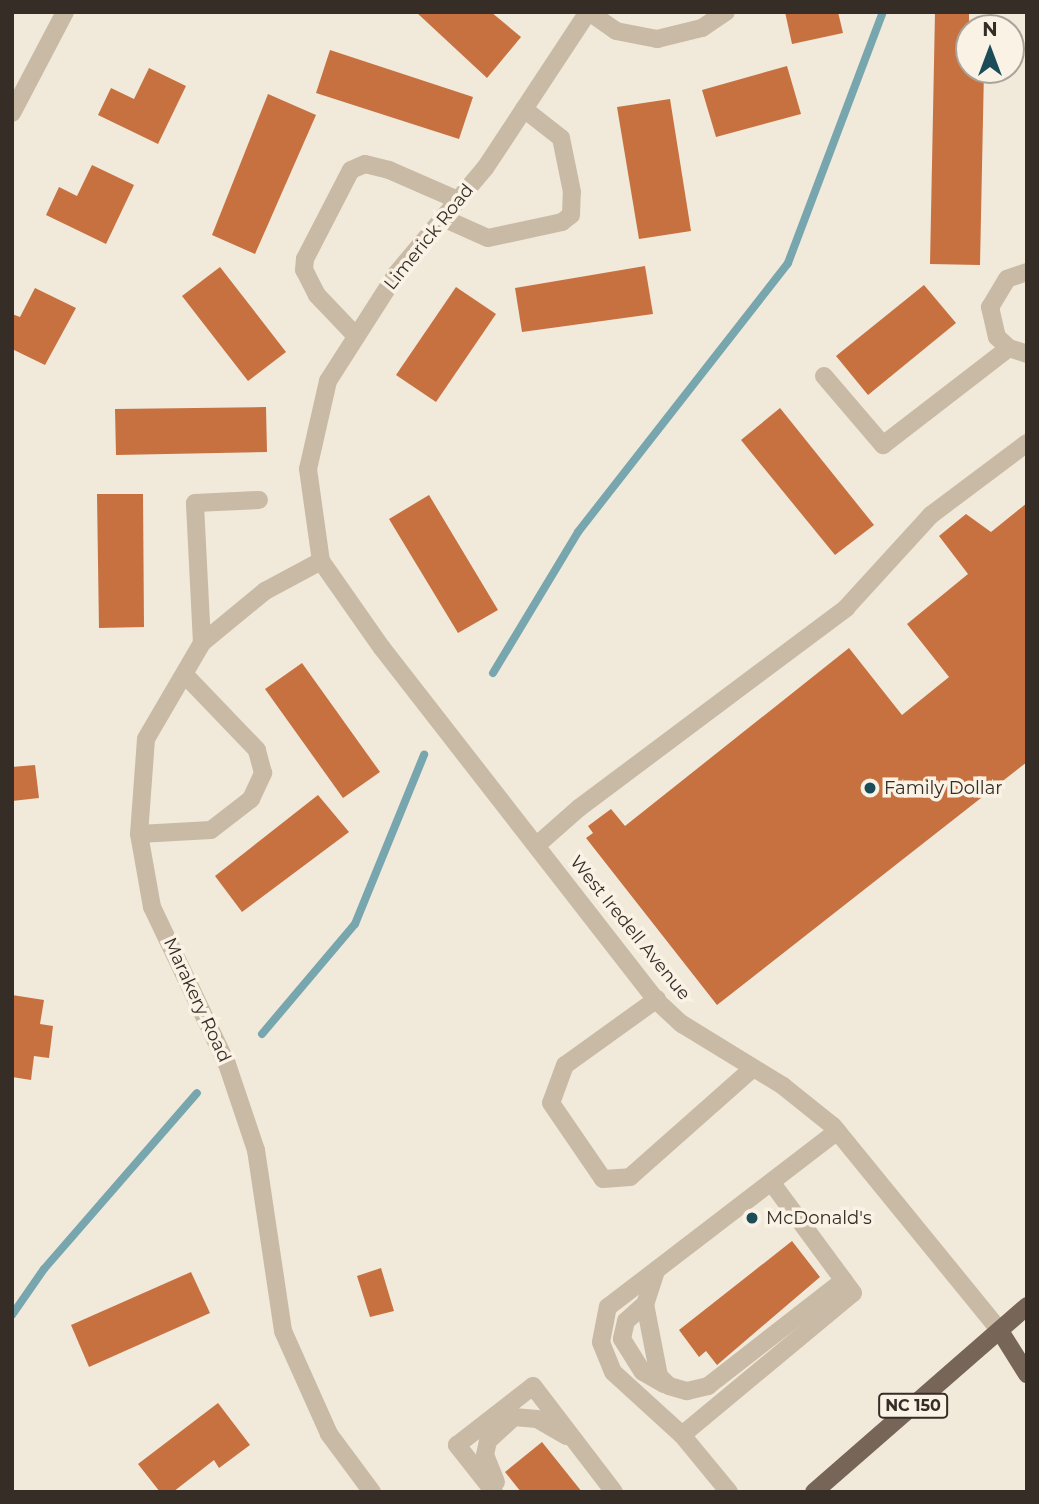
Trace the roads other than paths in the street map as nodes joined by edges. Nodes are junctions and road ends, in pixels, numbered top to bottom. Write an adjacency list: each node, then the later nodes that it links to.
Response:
1 (65, 12): 5 (street)
2 (589, 12): 3 (street); 4 (street, Limerick Road)
3 (726, 12)
4 (524, 109): 6 (street, Limerick Road); 7 (street)
5 (12, 113)
6 (458, 200): 7 (street, Limerick Road); 9 (street)
7 (443, 218): 9 (street, Limerick Road)
8 (1027, 272): 10 (street)
9 (356, 337): 14 (street, Limerick Road)
10 (1018, 351): 11 (street)
11 (824, 376)
12 (1027, 443): 18 (street)
13 (260, 500): 15 (street)
14 (321, 561): 15 (street, Marakery Road); 18 (street, West Iredell Avenue)
15 (202, 643): 16 (street, Marakery Road)
16 (184, 674): 17 (street, Marakery Road); 17 (street)
17 (139, 834): 32 (street, Marakery Road)
18 (537, 845): 19 (street, West Iredell Avenue)
19 (657, 999): 20 (street, West Iredell Avenue); 20 (street)
20 (753, 1068): 21 (street, West Iredell Avenue)
21 (837, 1131): 22 (street); 27 (street, West Iredell Avenue)
22 (772, 1184): 23 (street); 24 (street)
23 (656, 1271): 25 (street); 30 (street)
24 (844, 1280): 29 (street); 30 (street)
25 (645, 1304): 29 (street); 29 (street)
26 (1027, 1306): 27 (main road, NC 150)
27 (1000, 1331): 28 (main road, West Iredell Avenue); 37 (main road, NC 150)
28 (1027, 1374)
29 (668, 1387)
30 (682, 1434): 36 (street)
31 (575, 1441): 33 (street); 34 (street); 35 (street)
32 (372, 1492)
33 (494, 1492)
34 (504, 1492)
35 (614, 1492)
36 (729, 1492)
37 (814, 1492)

